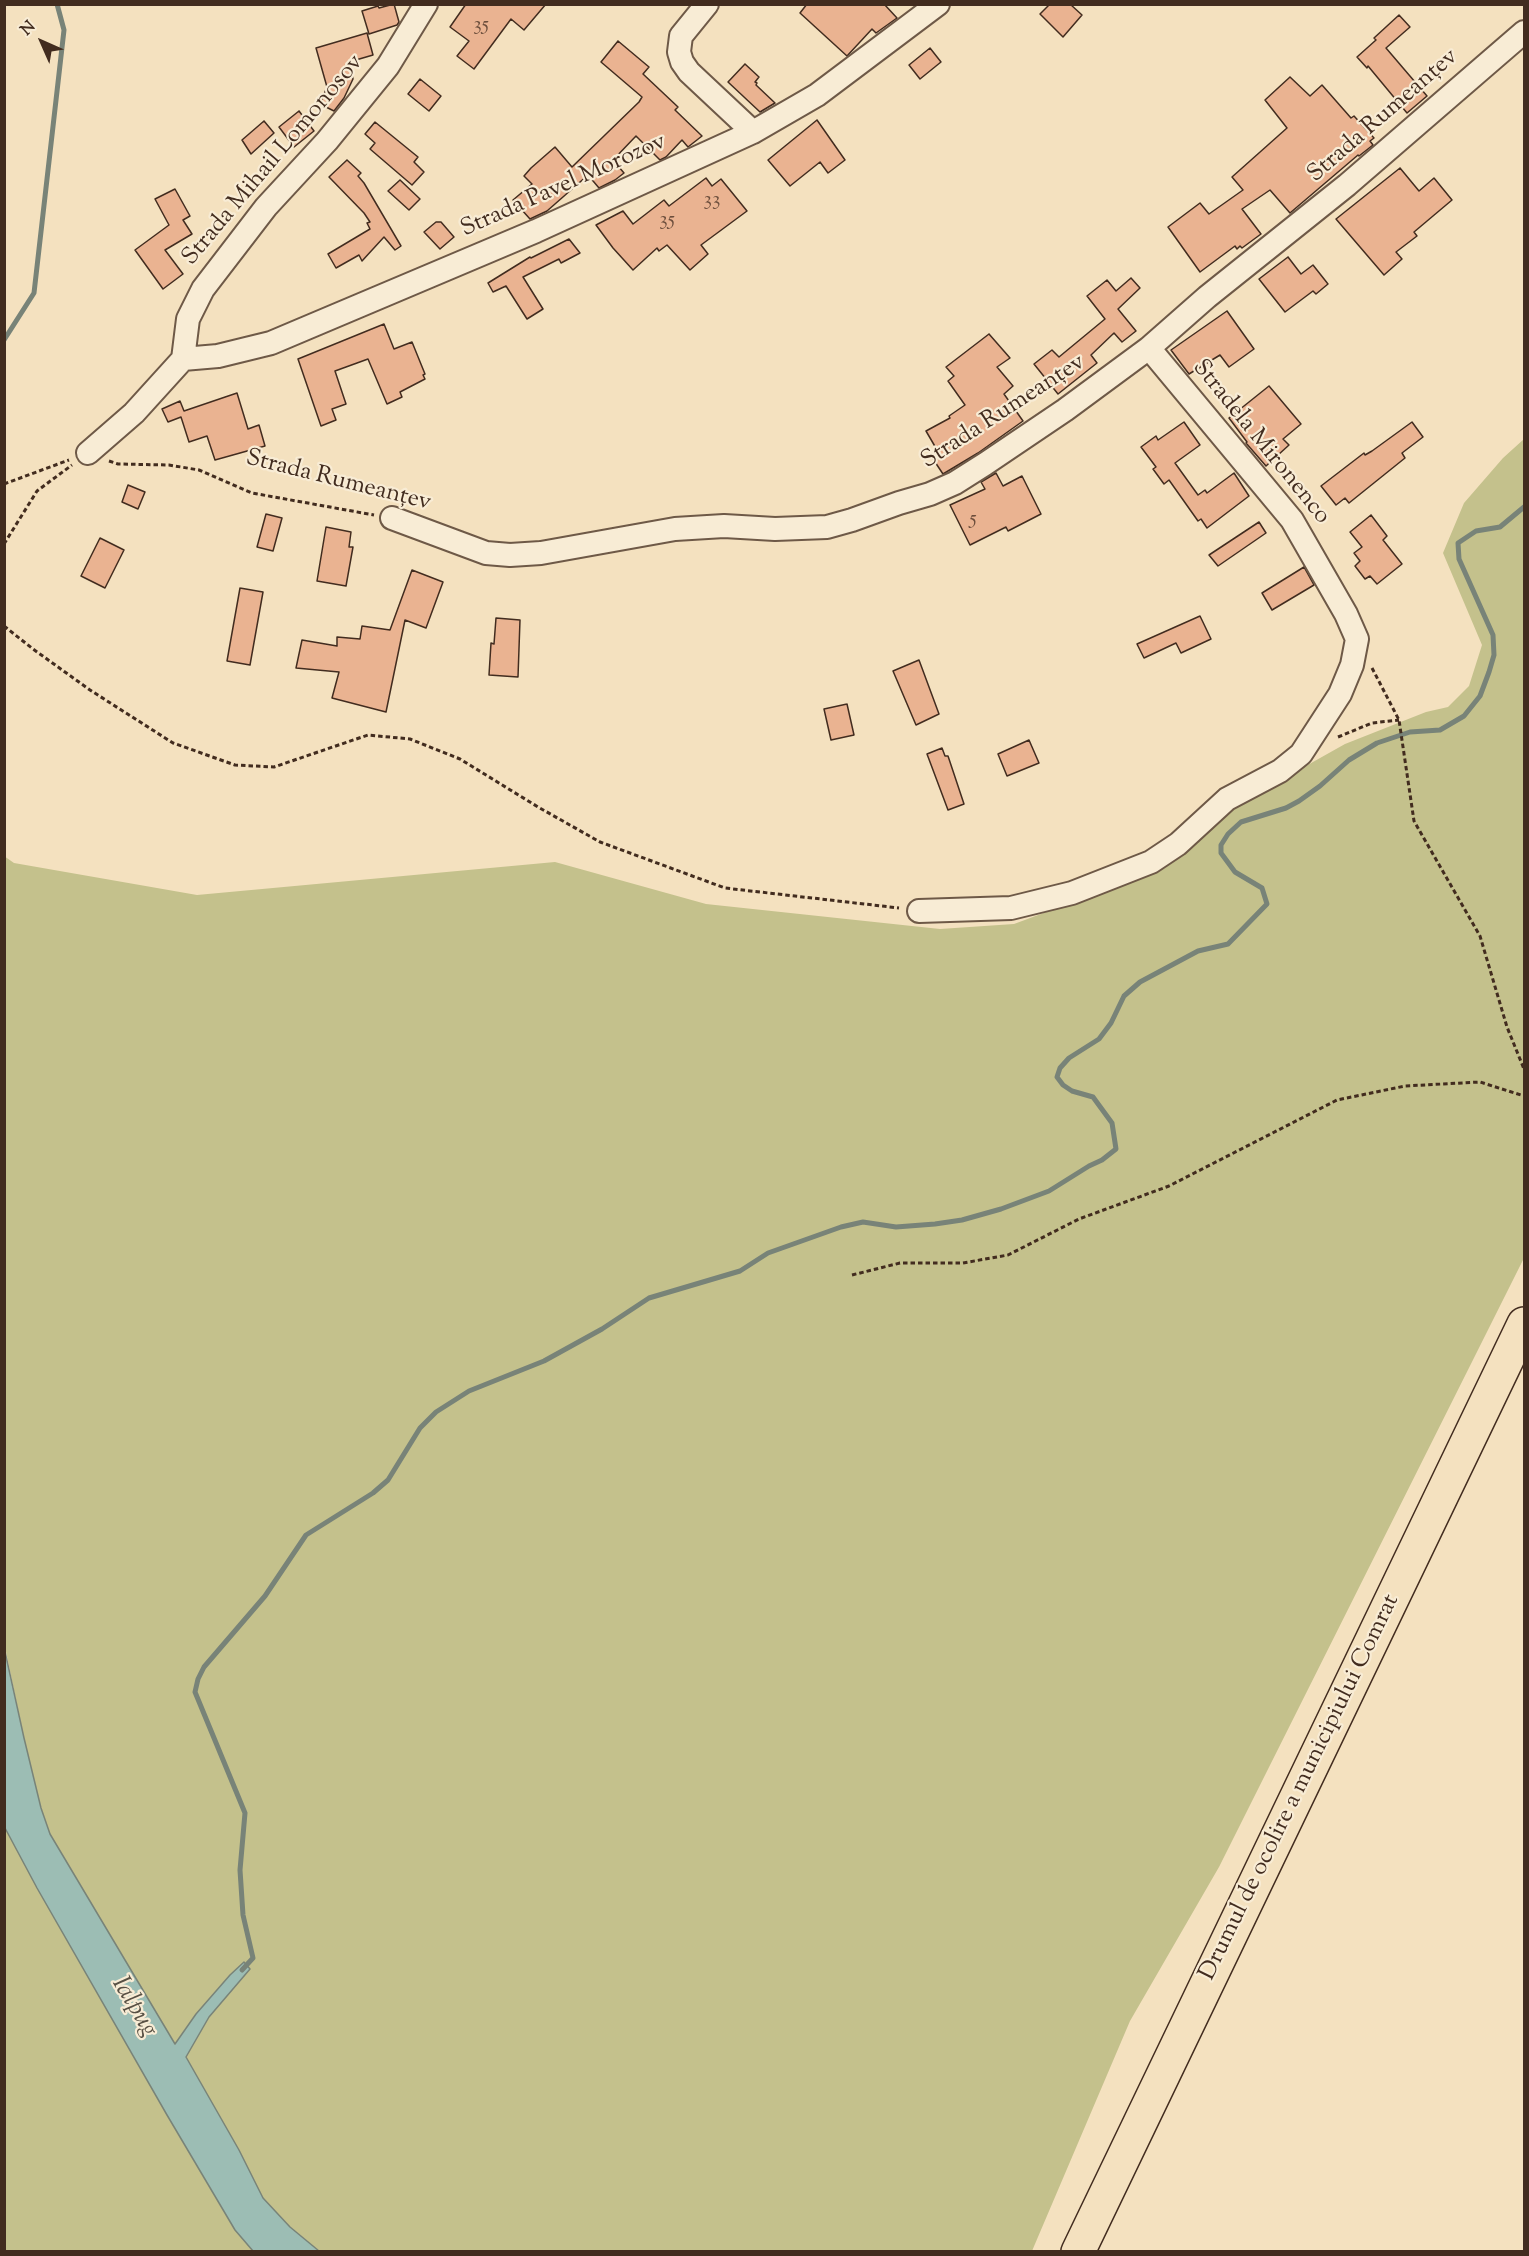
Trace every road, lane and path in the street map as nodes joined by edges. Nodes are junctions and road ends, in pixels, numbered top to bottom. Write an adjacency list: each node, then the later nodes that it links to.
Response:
1 (426, 4): 7 (street, Strada Mihail Lomonosov)
2 (707, 4): 5 (street)
3 (938, 4): 5 (street, Strada Pavel Morozov)
4 (1524, 32): 6 (street, Strada Rumeanțev)
5 (753, 132): 7 (street, Strada Pavel Morozov)
6 (1149, 348): 10 (street, Strada Rumeanțev); 13 (street, Stradela Mironenco)
7 (183, 359): 8 (street)
8 (88, 453): 9 (path); 10 (path, Strada Rumeanțev); 11 (path)
9 (4, 484)
10 (392, 518)
11 (4, 544)
12 (4, 626): 16 (path)
13 (1357, 639): 14 (path); 15 (street)
14 (1399, 720): 15 (path); 17 (path)
15 (1307, 745): 16 (street)
16 (919, 910)
17 (1524, 1069)
18 (1524, 1096): 19 (path)
19 (852, 1275)
20 (1524, 1324): 21 (highway, Drumul de ocolire a municipiului Comrat)
21 (1078, 2252)

